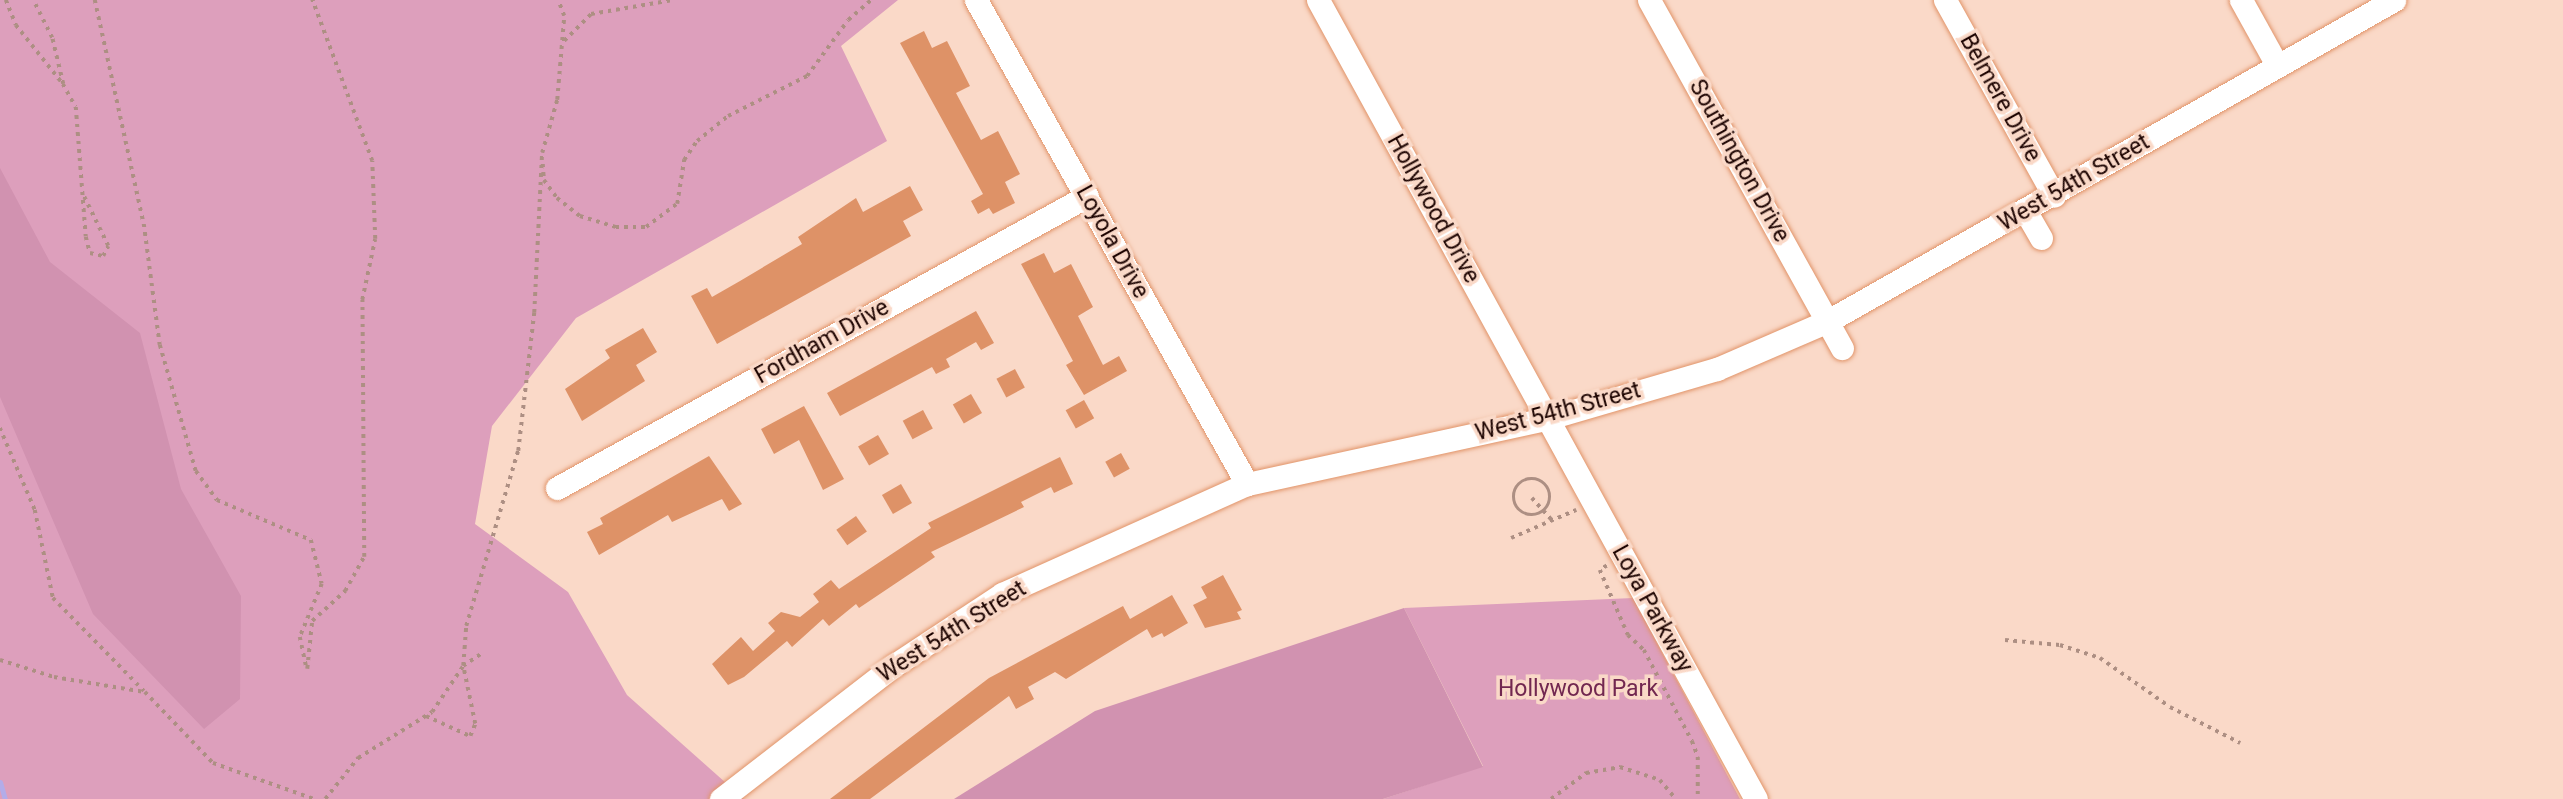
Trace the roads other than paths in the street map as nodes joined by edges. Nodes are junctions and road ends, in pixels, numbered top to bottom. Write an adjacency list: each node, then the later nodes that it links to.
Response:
1 (976, 0): 8 (street, Loyola Drive)
2 (1318, 0): 14 (street, Hollywood Drive)
3 (1649, 0): 12 (street, Southington Drive)
4 (1945, 0): 9 (street, Belmere Drive)
5 (2241, 0): 7 (street)
6 (2394, 0): 7 (street, West 54th Street)
7 (2277, 65): 9 (street, West 54th Street)
8 (1087, 196): 15 (street, Loyola Drive); 16 (street, Fordham Drive)
9 (2054, 196): 10 (street, West 54th Street)
10 (2026, 212): 11 (street); 12 (street, West 54th Street)
11 (2040, 238)
12 (1828, 321): 13 (street, Southington Drive); 14 (street, West 54th Street)
13 (1842, 348)
14 (1549, 418): 15 (street, West 54th Street); 18 (street, Loya Parkway)
15 (1247, 484): 17 (street, West 54th Street)
16 (557, 488)
17 (721, 799)
18 (1756, 799)

